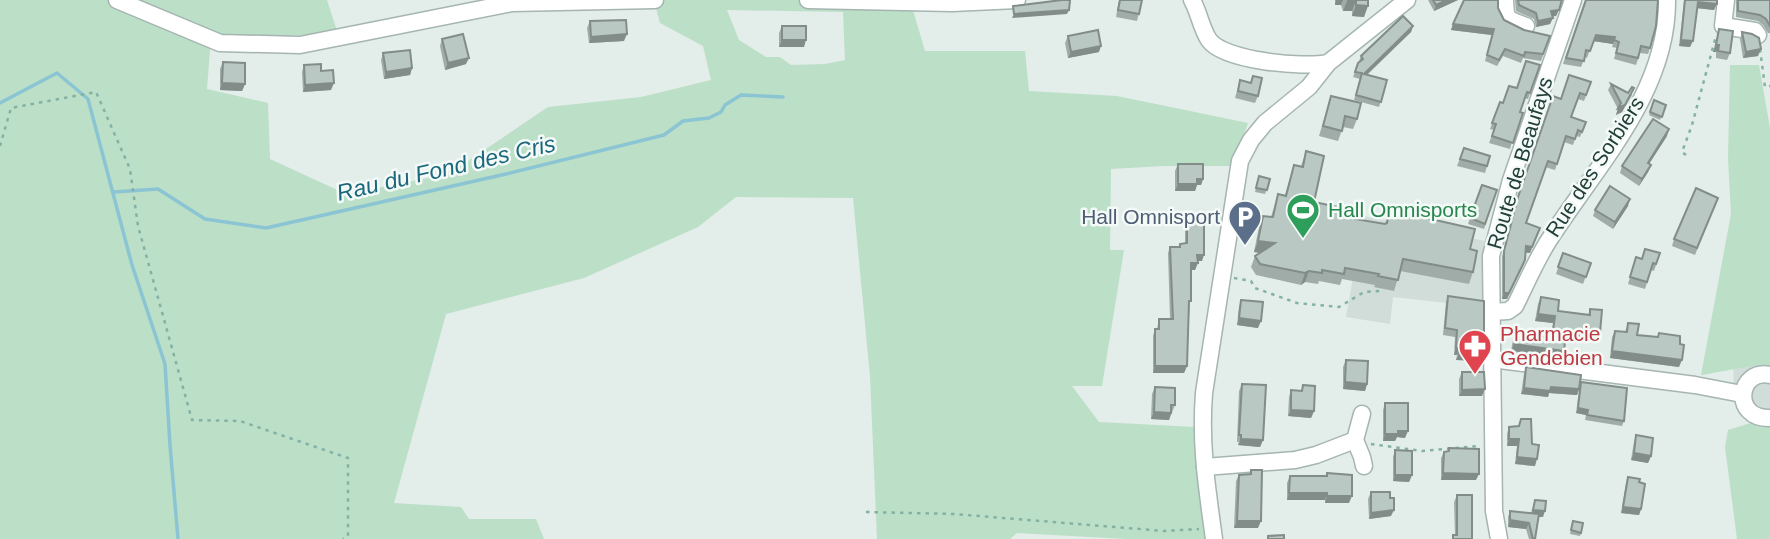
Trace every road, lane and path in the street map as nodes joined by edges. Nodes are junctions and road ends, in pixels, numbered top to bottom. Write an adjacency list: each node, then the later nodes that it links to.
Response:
1 (117, 0): 2 (street)
2 (655, 0)
3 (808, 0): 4 (street)
4 (1017, 0)
5 (1407, 0): 14 (street)
6 (1505, 0): 11 (street)
7 (1573, 0): 24 (street, Route de Beaufays)
8 (1667, 0): 24 (street, Rue des Sorbiers)
9 (1726, 0): 12 (street)
10 (1194, 1): 15 (street)
11 (1526, 26)
12 (1723, 26): 13 (street); 19 (path)
13 (1758, 35): 16 (path)
14 (1328, 63): 15 (street); 17 (street)
15 (1294, 64): 17 (street)
16 (1770, 86)
17 (1309, 87): 20 (street)
18 (0, 146): 36 (path)
19 (1686, 155)
20 (1225, 248): 21 (street); 23 (street)
21 (1231, 278): 22 (path); 23 (street)
22 (1380, 291)
23 (1219, 292): 33 (street)
24 (1491, 312): 25 (street, Route de Beaufays)
25 (1492, 359): 27 (street); 31 (street, Route de Beaufays)
26 (1770, 375): 27 (street)
27 (1742, 394): 29 (street)
28 (1362, 414): 30 (street)
29 (1770, 418)
30 (1355, 440): 31 (path); 32 (street); 33 (street)
31 (1493, 446): 37 (street, Route de Beaufays)
32 (1364, 466)
33 (1205, 467): 35 (street)
34 (866, 512): 35 (path)
35 (1213, 533)
36 (343, 539)
37 (1499, 539)

